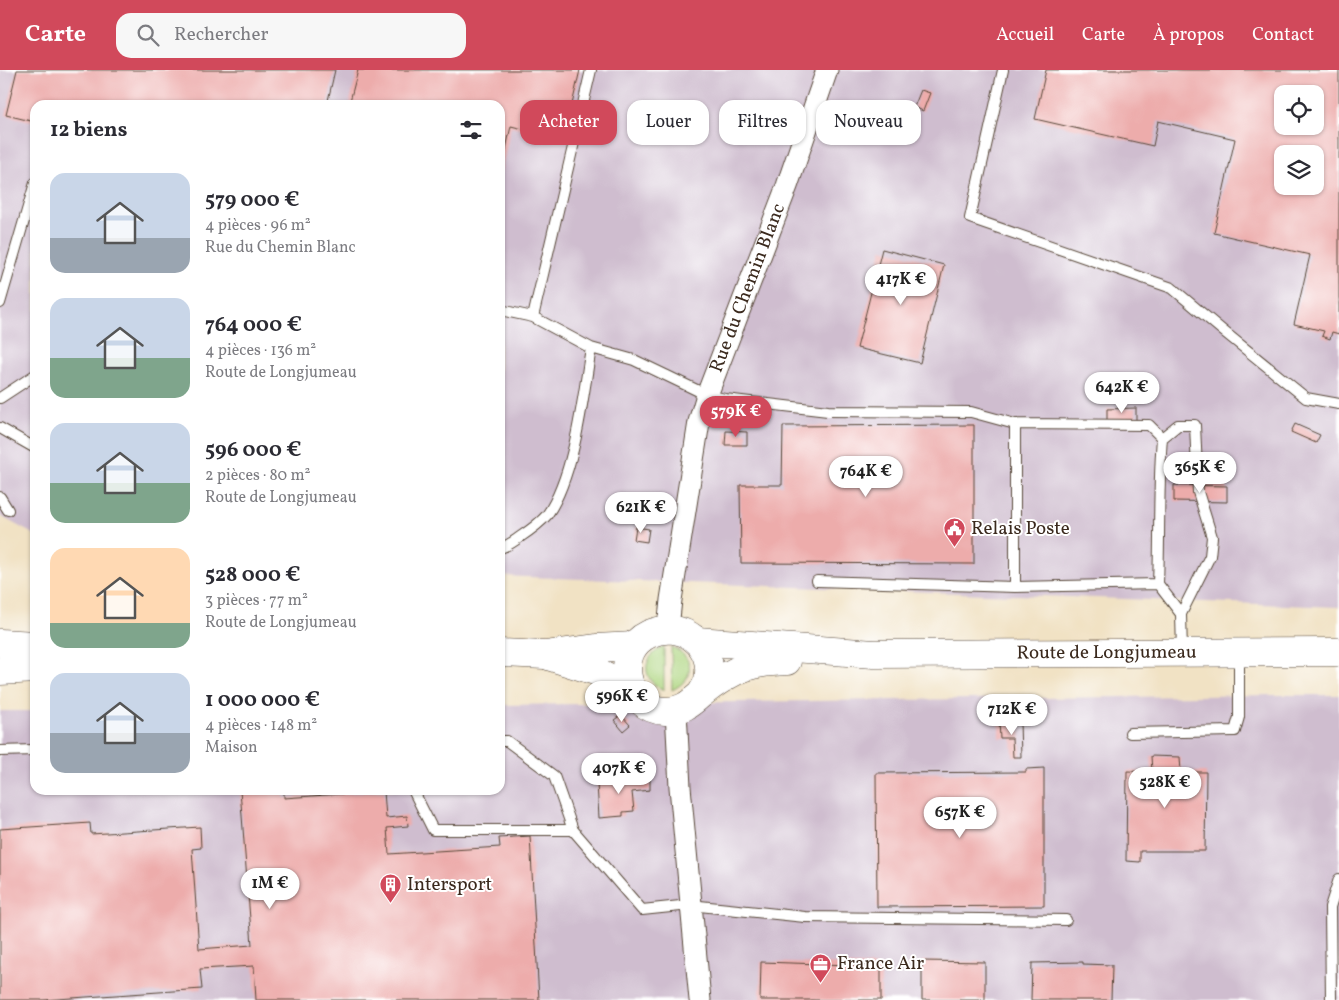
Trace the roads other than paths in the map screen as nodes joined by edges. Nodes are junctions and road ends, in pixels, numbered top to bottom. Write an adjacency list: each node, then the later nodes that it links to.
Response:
1 (591, 70): 7 (lane)
2 (827, 70): 10 (street, Rue du Chemin Blanc)
3 (1003, 70): 12 (lane)
4 (30, 200): 5 (lane)
5 (0, 303)
6 (505, 311): 7 (lane)
7 (533, 317): 8 (lane)
8 (591, 348): 10 (lane); 19 (lane)
9 (30, 377): 11 (lane)
10 (707, 395): 13 (lane); 24 (street, Rue du Chemin Blanc)
11 (0, 398)
12 (1339, 404)
13 (1015, 424): 15 (lane); 22 (lane)
14 (0, 428): 16 (lane)
15 (1162, 438): 21 (lane); 23 (lane)
16 (30, 445)
17 (0, 497): 18 (lane)
18 (8, 510)
19 (505, 546)
20 (817, 581): 22 (lane)
21 (1158, 584): 22 (lane); 23 (lane)
22 (1015, 587)
23 (1182, 614): 29 (lane)
24 (668, 628): 25 (street, Route de Longjumeau); 28 (street)
25 (697, 641): 33 (street, Route de Longjumeau); 38 (street)
26 (0, 643): 27 (street)
27 (30, 645)
28 (634, 646): 34 (street); 37 (street)
29 (1182, 652): 30 (street, Route de Longjumeau); 33 (street, Route de Longjumeau)
30 (1239, 652): 31 (street, Route de Longjumeau); 40 (lane)
31 (1339, 652)
32 (505, 653): 34 (street)
33 (874, 654): 38 (street, Route de Longjumeau)
34 (545, 655): 37 (street)
35 (30, 669): 36 (street)
36 (0, 671)
37 (630, 688): 39 (street)
38 (701, 694): 39 (street, Route de Longjumeau)
39 (676, 711): 47 (street)
40 (1130, 733)
41 (505, 741): 45 (lane)
42 (30, 750): 43 (lane)
43 (0, 751)
44 (416, 795): 45 (lane)
45 (573, 830): 47 (lane)
46 (1339, 879): 50 (lane)
47 (690, 905): 48 (lane); 49 (street)
48 (1066, 920)
49 (700, 1000)
50 (1331, 1000)

